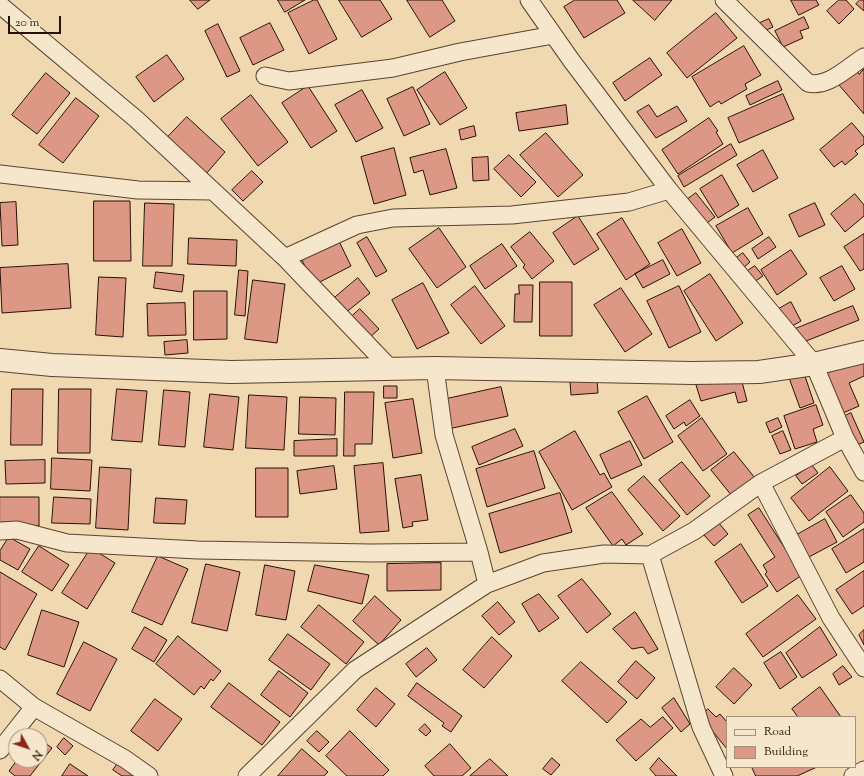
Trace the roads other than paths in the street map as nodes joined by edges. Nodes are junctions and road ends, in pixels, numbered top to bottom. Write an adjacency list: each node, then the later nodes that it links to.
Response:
1 (528, 0): 4 (street)
2 (724, 0): 5 (street)
3 (3, 8): 9 (street)
4 (553, 35): 6 (street); 8 (street)
5 (864, 57)
6 (265, 76)
7 (0, 174): 9 (street)
8 (669, 190): 10 (street); 13 (street)
9 (213, 191): 10 (street)
10 (285, 258): 15 (street)
11 (864, 352): 13 (street)
12 (0, 360): 15 (street)
13 (814, 364): 14 (street); 16 (street)
14 (435, 368): 15 (street); 20 (street)
15 (391, 369)
16 (845, 438): 17 (street); 18 (street)
17 (864, 472)
18 (761, 483): 21 (street); 23 (street)
19 (0, 531): 20 (street)
20 (479, 552): 22 (street)
21 (650, 555): 22 (street); 30 (street)
22 (487, 584): 29 (street)
23 (864, 668)
24 (0, 679): 25 (street)
25 (34, 706): 26 (street); 28 (street)
26 (0, 750)
27 (864, 770): 31 (street)
28 (149, 776)
29 (247, 776)
30 (724, 776)
31 (853, 776)

